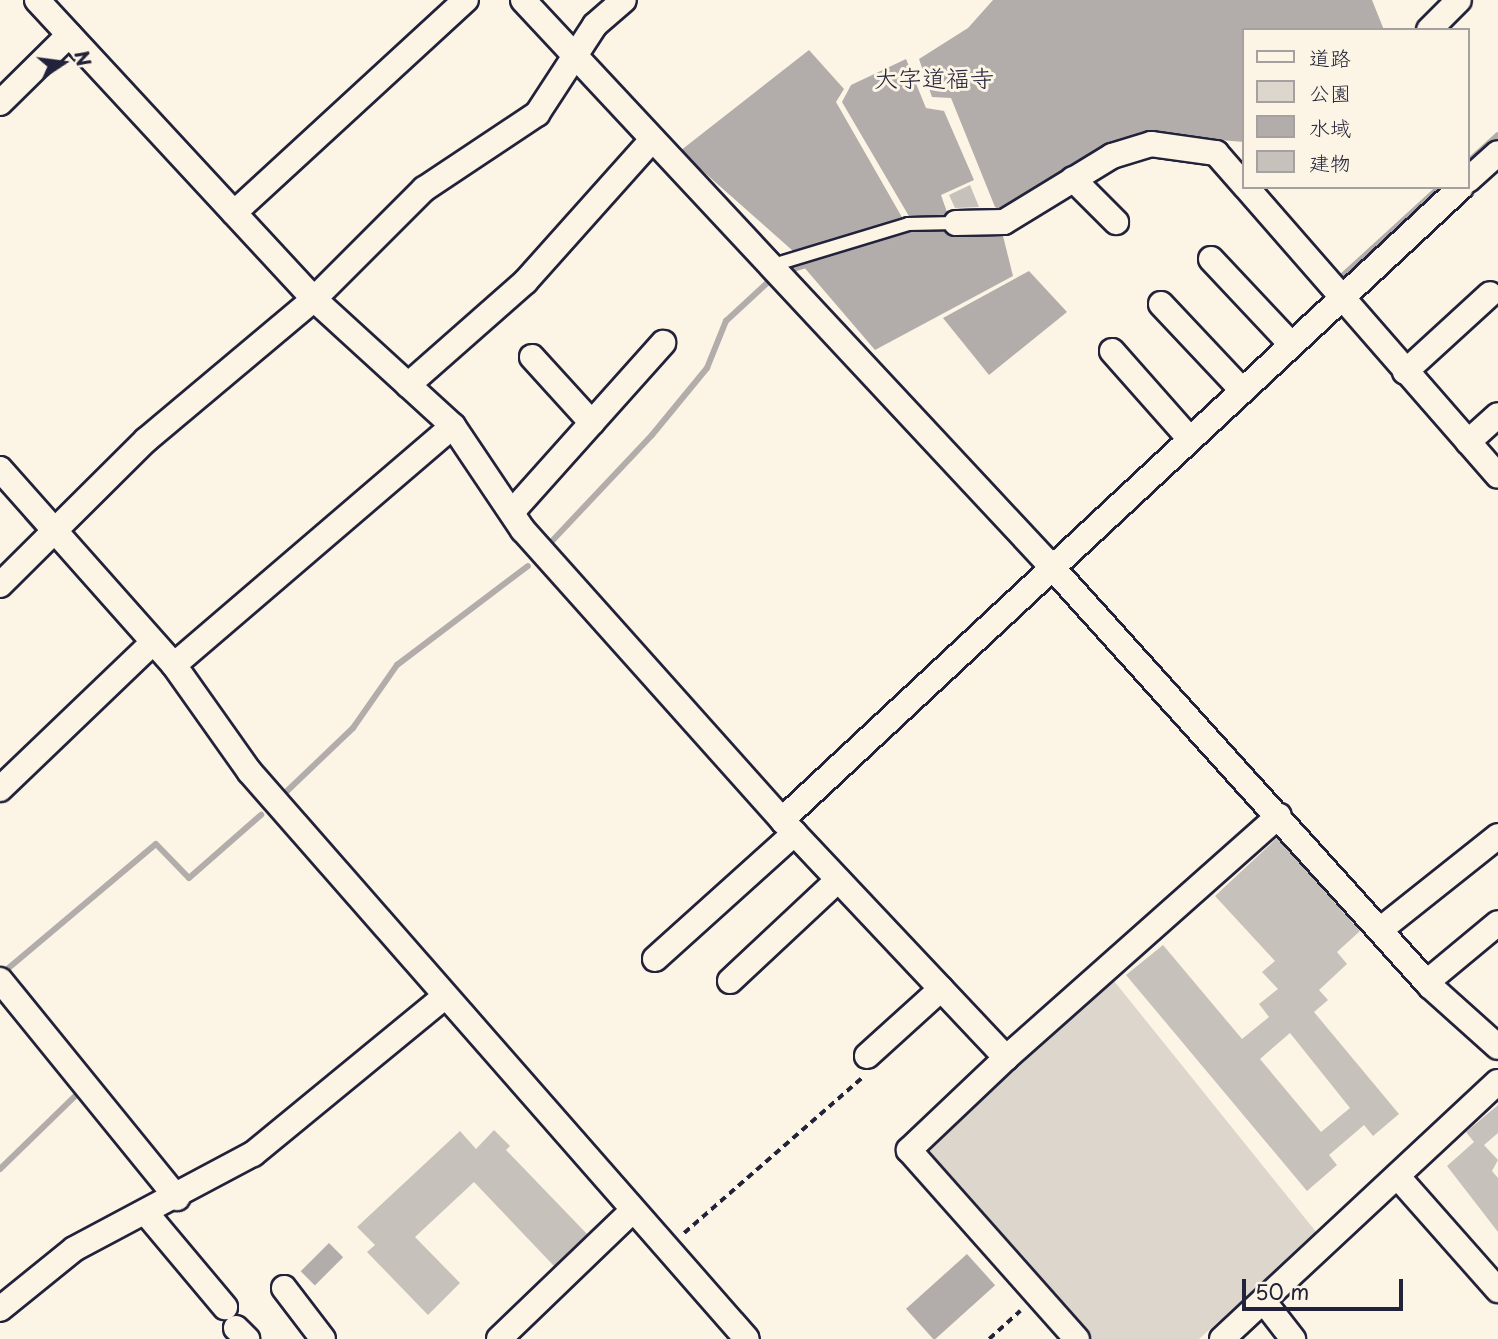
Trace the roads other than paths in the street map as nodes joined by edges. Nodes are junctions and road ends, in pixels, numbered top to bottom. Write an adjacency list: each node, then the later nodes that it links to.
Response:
1 (37, 0): 7 (street)
2 (466, 0): 17 (street)
3 (524, 0): 8 (street)
4 (624, 0): 8 (street)
5 (1459, 0): 6 (street)
6 (1431, 28)
7 (69, 35): 9 (street); 17 (street)
8 (575, 61): 10 (street); 24 (street)
9 (0, 103)
10 (651, 141): 21 (street); 31 (street)
11 (1498, 153): 12 (street)
12 (1470, 178)
13 (1073, 179): 14 (street); 18 (street); 19 (street)
14 (1242, 183)
15 (1248, 189): 22 (street)
16 (1459, 189): 22 (street)
17 (234, 213): 24 (street)
18 (1116, 222)
19 (956, 223): 21 (lane)
20 (1211, 259): 27 (street)
21 (769, 267): 42 (street)
22 (1343, 294): 27 (street); 30 (street)
23 (1490, 294): 30 (street)
24 (314, 299): 31 (street); 41 (street)
25 (1161, 304): 32 (street)
26 (663, 343): 34 (street)
27 (1290, 343): 32 (street)
28 (1112, 351): 36 (street)
29 (532, 357): 34 (street)
30 (1405, 372): 37 (street)
31 (408, 385): 35 (street)
32 (1241, 389): 36 (street)
33 (1498, 415): 37 (street)
34 (592, 423): 40 (street)
35 (453, 426): 40 (street); 45 (street)
36 (1188, 437): 42 (street)
37 (1473, 438): 39 (street)
38 (0, 469): 41 (street)
39 (1498, 477)
40 (512, 512): 48 (street)
41 (55, 532): 43 (street); 44 (street)
42 (1051, 566): 47 (street); 48 (street)
43 (0, 585)
44 (151, 644): 45 (street); 46 (street)
45 (174, 665): 58 (street)
46 (0, 789)
47 (1279, 816): 52 (street); 61 (street)
48 (789, 826): 50 (street); 53 (street)
49 (1498, 836): 52 (street)
50 (838, 880): 55 (street); 57 (street)
51 (1498, 923): 56 (street)
52 (1380, 930): 56 (street)
53 (655, 959)
54 (0, 980): 64 (street)
55 (730, 981)
56 (1427, 982): 59 (street)
57 (941, 989): 60 (street); 61 (street)
58 (444, 997): 64 (street); 65 (street)
59 (1498, 1047)
60 (867, 1056)
61 (1006, 1058): 75 (street)
62 (1498, 1082): 63 (street)
63 (1398, 1177): 68 (street); 69 (street)
64 (177, 1198): 66 (street)
65 (633, 1210): 73 (street); 74 (street)
66 (146, 1213): 70 (street); 71 (street)
67 (284, 1288): 72 (street)
68 (1498, 1290)
69 (1265, 1303): 76 (street); 77 (street)
70 (0, 1309)
71 (236, 1325)
72 (323, 1339)
73 (499, 1339)
74 (747, 1339)
75 (1077, 1339)
76 (1222, 1339)
77 (1293, 1339)

